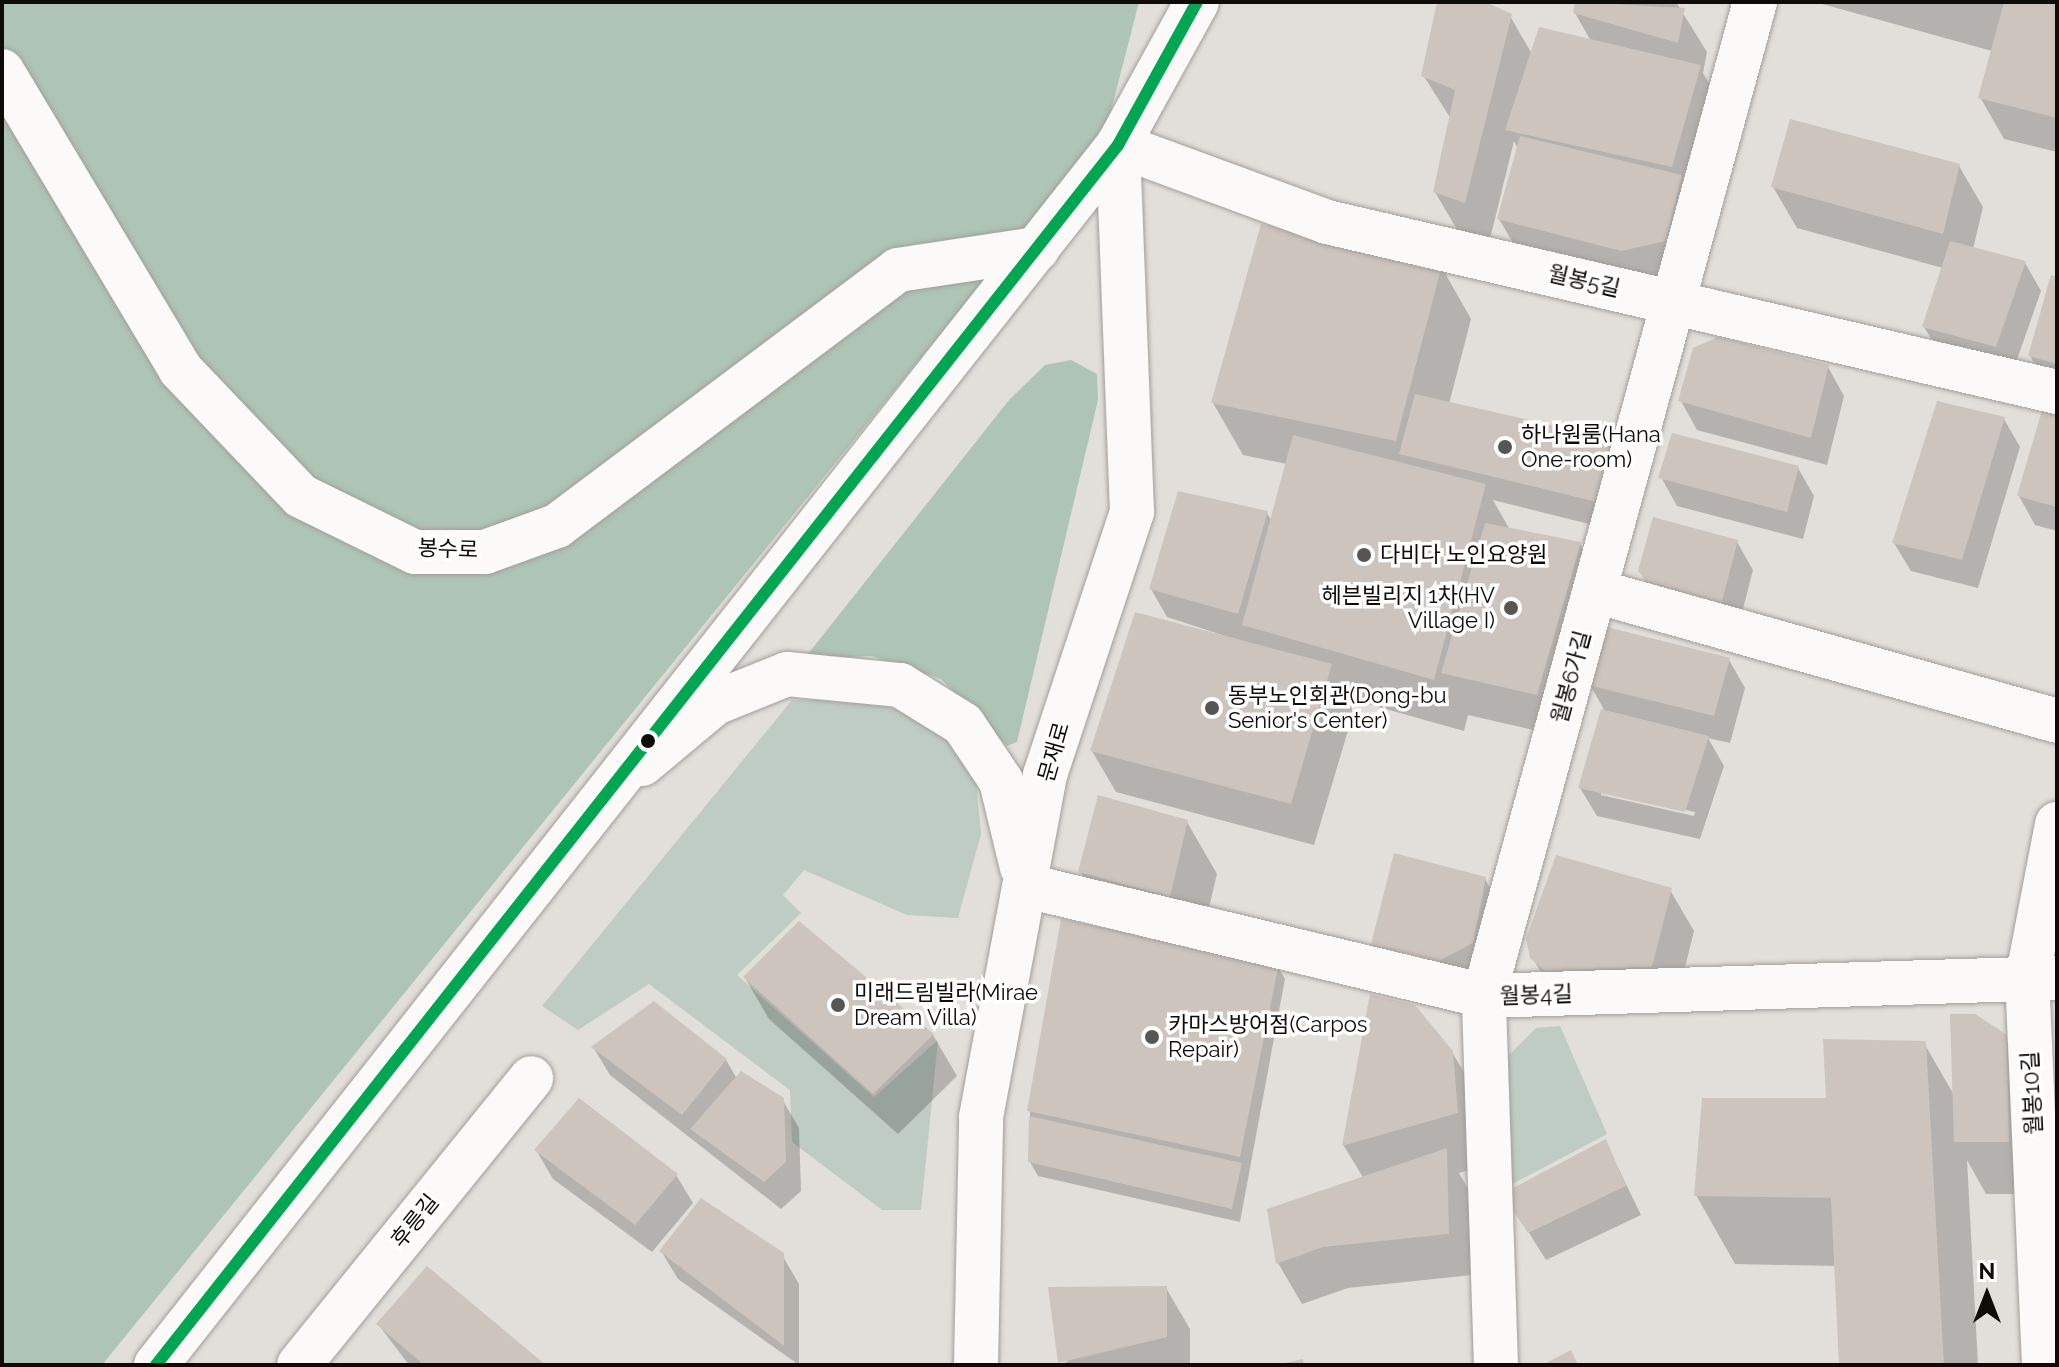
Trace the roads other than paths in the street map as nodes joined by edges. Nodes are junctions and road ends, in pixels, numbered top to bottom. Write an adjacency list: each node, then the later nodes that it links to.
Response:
1 (1197, 2): 4 (street)
2 (1755, 2): 6 (street, 월봉6가길)
3 (2, 71): 5 (street, 봉수로)
4 (1118, 145): 5 (street); 6 (street, 월봉5길); 12 (street, 문재로)
5 (1037, 249): 10 (street)
6 (1674, 302): 7 (street, 월봉5길); 8 (street, 월봉6가길)
7 (2057, 392)
8 (1595, 591): 9 (street); 14 (street, 월봉6가길)
9 (2057, 721)
10 (609, 791): 12 (street); 16 (street)
11 (2057, 824): 13 (street, 월봉10길)
12 (1027, 886): 14 (street, 월봉4길); 18 (street, 문재로)
13 (2042, 979): 14 (street, 월봉4길); 20 (street, 월봉10길)
14 (1484, 996): 19 (street, 월봉6가길)
15 (531, 1078): 17 (street, 후릉길)
16 (156, 1365)
17 (299, 1365)
18 (976, 1365)
19 (1496, 1365)
20 (2044, 1365)

